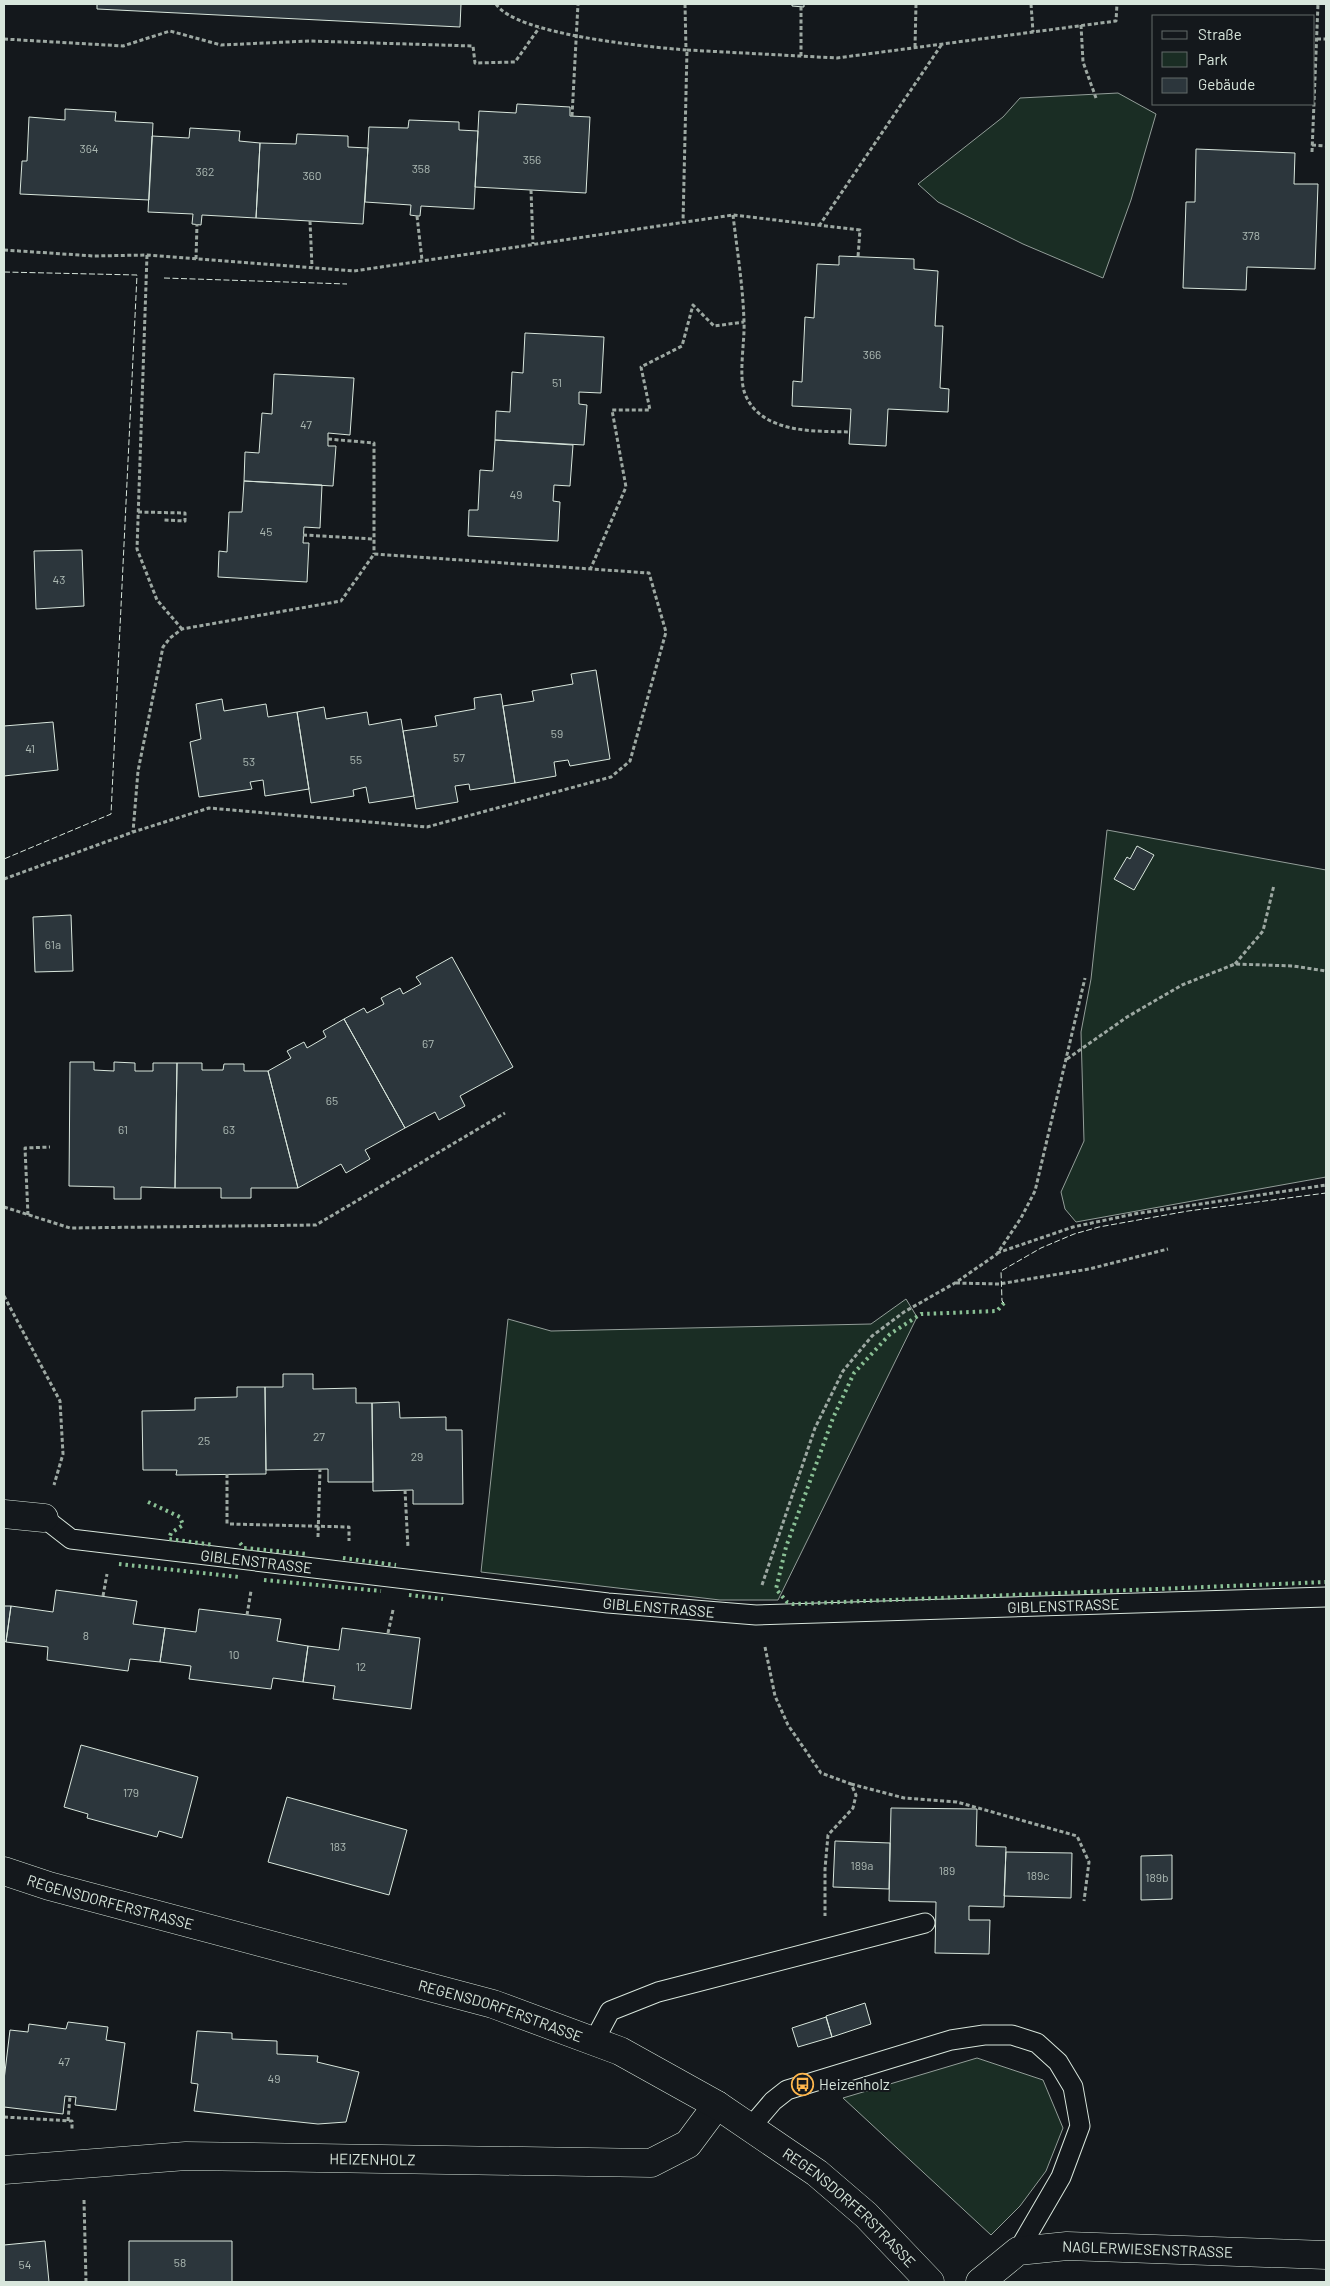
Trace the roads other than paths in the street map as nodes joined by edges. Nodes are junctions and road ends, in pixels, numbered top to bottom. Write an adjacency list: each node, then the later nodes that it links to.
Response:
1 (4, 1514): 2 (street)
2 (44, 1518): 3 (lane, GIBLENSTRASSE)
3 (1326, 1597)
4 (4, 1871): 6 (street, REGENSDORFERSTRASSE)
5 (925, 1923): 6 (lane)
6 (594, 2041): 7 (street, REGENSDORFERSTRASSE)
7 (717, 2105): 8 (street, REGENSDORFERSTRASSE); 9 (street, HEIZENHOLZ)
8 (750, 2128): 10 (lane); 12 (street, REGENSDORFERSTRASSE)
9 (4, 2170)
10 (1018, 2250): 11 (street, NAGLERWIESENSTRASSE); 13 (street)
11 (1326, 2255)
12 (930, 2282)
13 (980, 2282)

